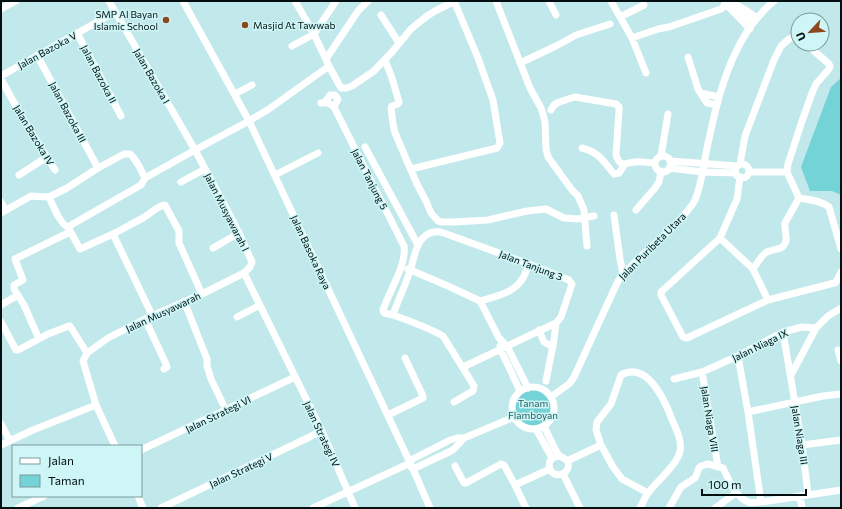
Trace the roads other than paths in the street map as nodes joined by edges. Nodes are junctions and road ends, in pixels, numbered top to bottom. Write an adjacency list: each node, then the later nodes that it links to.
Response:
1 (16, 1): 14 (street)
2 (109, 1): 15 (street, Jalan Bazoka I)
3 (183, 1): 37 (street, Jalan Basoka Raya)
4 (295, 1): 22 (street)
5 (336, 1): 22 (street)
6 (368, 1): 31 (street)
7 (455, 1): 25 (street); 58 (street)
8 (496, 1): 32 (street)
9 (549, 1): 16 (street)
10 (611, 1): 18 (street)
11 (774, 1): 19 (street, Jalan Puribeta Utara)
12 (729, 2): 19 (street); 19 (street); 23 (street)
13 (644, 5): 18 (street)
14 (2, 6)
15 (115, 12): 21 (street, Jalan Bazoka V); 47 (street, Jalan Bazoka I)
16 (556, 14)
17 (381, 15): 25 (street)
18 (620, 17): 23 (street)
19 (753, 23): 38 (street, Jalan Puribeta Utara)
20 (610, 24): 32 (street)
21 (77, 33): 28 (street, Jalan Bazoka V); 43 (street, Jalan Bazoka II)
22 (314, 34): 26 (street); 31 (street)
23 (632, 38): 33 (street)
24 (790, 39): 61 (street)
25 (399, 43): 30 (street)
26 (292, 46)
27 (816, 52): 64 (street)
28 (37, 55): 34 (street, Jalan Bazoka V); 55 (street, Jalan Bazoka III)
29 (688, 56): 36 (street)
30 (385, 60): 31 (street); 58 (street)
31 (327, 63): 44 (street)
32 (520, 63): 76 (street)
33 (646, 73)
34 (1, 78): 50 (street, Jalan Bazoka IV)
35 (252, 85): 37 (street)
36 (701, 93): 38 (street); 40 (street)
37 (234, 94): 44 (street, Jalan Basoka Raya)
38 (719, 97): 40 (street, Jalan Puribeta Utara)
39 (323, 103): 60 (street, Jalan Tanjung 5)
40 (717, 105): 56 (street, Jalan Puribeta Utara)
41 (551, 110): 52 (street)
42 (668, 114): 49 (street)
43 (121, 116)
44 (249, 121): 47 (street); 66 (street, Jalan Basoka Raya)
45 (365, 147): 53 (street, Jalan Tanjung 5)
46 (582, 148): 52 (street)
47 (195, 150): 57 (street, Jalan Musyawarah I); 67 (street)
48 (318, 153): 66 (street)
49 (661, 156): 51 (street); 54 (street)
50 (47, 158): 59 (street, Jalan Bazoka IV); 65 (street)
51 (655, 163): 52 (street); 62 (street)
52 (625, 164)
53 (374, 165): 60 (street); 81 (street, Jalan Tanjung 5)
54 (670, 165): 56 (street); 62 (street)
55 (98, 168): 67 (street); 69 (street)
56 (703, 168): 61 (street); 91 (street, Jalan Puribeta Utara)
57 (205, 169): 68 (street); 78 (street, Jalan Musyawarah I)
58 (411, 169): 76 (street)
59 (55, 170)
60 (365, 170): 86 (street, Jalan Tanjung 5)
61 (738, 170): 63 (street); 63 (street); 80 (street)
62 (661, 171): 72 (street)
63 (749, 172): 64 (street)
64 (787, 172): 70 (street)
65 (19, 175)
66 (275, 175): 135 (street, Jalan Basoka Raya)
67 (145, 178): 77 (street)
68 (181, 182)
69 (49, 197): 73 (street); 77 (street)
70 (799, 198): 84 (street); 87 (street)
71 (1, 202): 73 (street)
72 (636, 210)
73 (4, 212)
74 (614, 215): 91 (street)
75 (594, 216): 76 (street)
76 (585, 218): 82 (street)
77 (70, 230): 79 (street); 93 (street)
78 (239, 233): 83 (street); 90 (street, Jalan Musyawarah I)
79 (113, 234): 92 (street); 100 (street)
80 (720, 238): 87 (street); 94 (street)
81 (418, 245): 85 (street, Jalan Tanjung 3); 88 (street, Jalan Tanjung 3)
82 (587, 246)
83 (213, 248)
84 (841, 249)
85 (528, 264): 95 (street); 105 (street, Jalan Tanjung 3)
86 (402, 267): 88 (street); 101 (street, Jalan Tanjung 5)
87 (753, 268): 94 (street)
88 (410, 270): 95 (street); 101 (street, Jalan Tanjung 3)
89 (841, 272): 94 (street)
90 (244, 273): 92 (street, Jalan Musyawarah); 98 (street, Jalan Strategi IV)
91 (623, 274): 129 (street, Jalan Puribeta Utara)
92 (202, 294): 96 (street, Jalan Musyawarah)
93 (18, 295): 97 (street); 110 (street)
94 (768, 300)
95 (480, 301): 109 (street)
96 (184, 302): 100 (street, Jalan Musyawarah); 132 (street)
97 (1, 304)
98 (260, 306): 102 (street); 123 (street, Jalan Strategi IV)
99 (841, 308): 106 (street)
100 (152, 315): 103 (street, Jalan Musyawarah)
101 (393, 315): 119 (street)
102 (237, 317)
103 (145, 319): 115 (street, Jalan Musyawarah); 120 (street)
104 (1, 322): 110 (street)
105 (556, 323): 107 (street); 112 (street)
106 (816, 328): 108 (street, Jalan Niaga IX); 122 (street)
107 (539, 330): 111 (street); 112 (street)
108 (783, 332): 116 (street, Jalan Niaga IX); 122 (street, Jalan Niaga III)
109 (499, 338): 111 (street); 113 (street)
110 (39, 339): 115 (street)
111 (507, 346): 113 (street); 126 (street)
112 (553, 347): 125 (street)
113 (500, 349): 119 (street); 127 (street)
114 (838, 350): 118 (street)
115 (86, 354): 133 (street)
116 (738, 356): 121 (street, Jalan Niaga IX); 134 (street)
117 (405, 358): 135 (street)
118 (841, 361)
119 (463, 367): 130 (street)
120 (164, 369)
121 (702, 372): 124 (street, Jalan Niaga IX); 155 (street, Jalan Niaga VIII)
122 (790, 375): 131 (street, Jalan Niaga III)
123 (295, 377): 139 (street, Jalan Strategi IV); 148 (street, Jalan Strategi VI)
124 (674, 379)
125 (546, 381)
126 (528, 388): 127 (street); 129 (street)
127 (520, 391): 136 (street)
128 (841, 394): 131 (street)
129 (551, 397): 138 (street)
130 (454, 402)
131 (794, 403): 134 (street); 146 (street, Jalan Niaga III)
132 (224, 404)
133 (96, 406): 142 (street); 144 (street)
134 (748, 412): 167 (street)
135 (388, 415): 153 (street, Jalan Basoka Raya)
136 (514, 417): 138 (street); 140 (street)
137 (1, 424): 142 (street)
138 (540, 427): 150 (street); 151 (street)
139 (322, 431): 160 (street, Jalan Strategi IV); 170 (street, Jalan Strategi V)
140 (464, 438): 147 (street); 149 (street)
141 (841, 440): 146 (street)
142 (10, 441): 143 (street)
143 (1, 445)
144 (115, 445)
145 (601, 445): 152 (street); 161 (street); 161 (street)
146 (802, 445): 163 (street, Jalan Niaga III)
147 (438, 446): 149 (street); 153 (street)
148 (142, 450)
149 (443, 455): 153 (street)
150 (560, 456): 151 (street); 152 (street)
151 (552, 458): 156 (street)
152 (567, 461): 157 (street)
153 (408, 465): 160 (street); 173 (street, Jalan Basoka Raya)
154 (455, 466): 158 (street)
155 (718, 466): 162 (street); 177 (street)
156 (550, 469): 157 (street); 158 (street)
157 (562, 474): 175 (street)
158 (515, 485): 174 (street)
159 (841, 490): 163 (street)
160 (349, 492): 171 (street); 172 (street, Jalan Strategi IV)
161 (648, 493): 176 (street)
162 (736, 493): 167 (street); 178 (street)
163 (808, 494): 164 (street)
164 (800, 496): 167 (street); 179 (street)
165 (42, 497): 168 (street)
166 (138, 497): 169 (street)
167 (761, 502)
168 (18, 508)
169 (143, 508)
170 (160, 508)
171 (313, 508)
172 (355, 508)
173 (430, 508)
174 (526, 508)
175 (580, 508)
176 (640, 508)
177 (669, 508)
178 (715, 508)
179 (802, 508)

